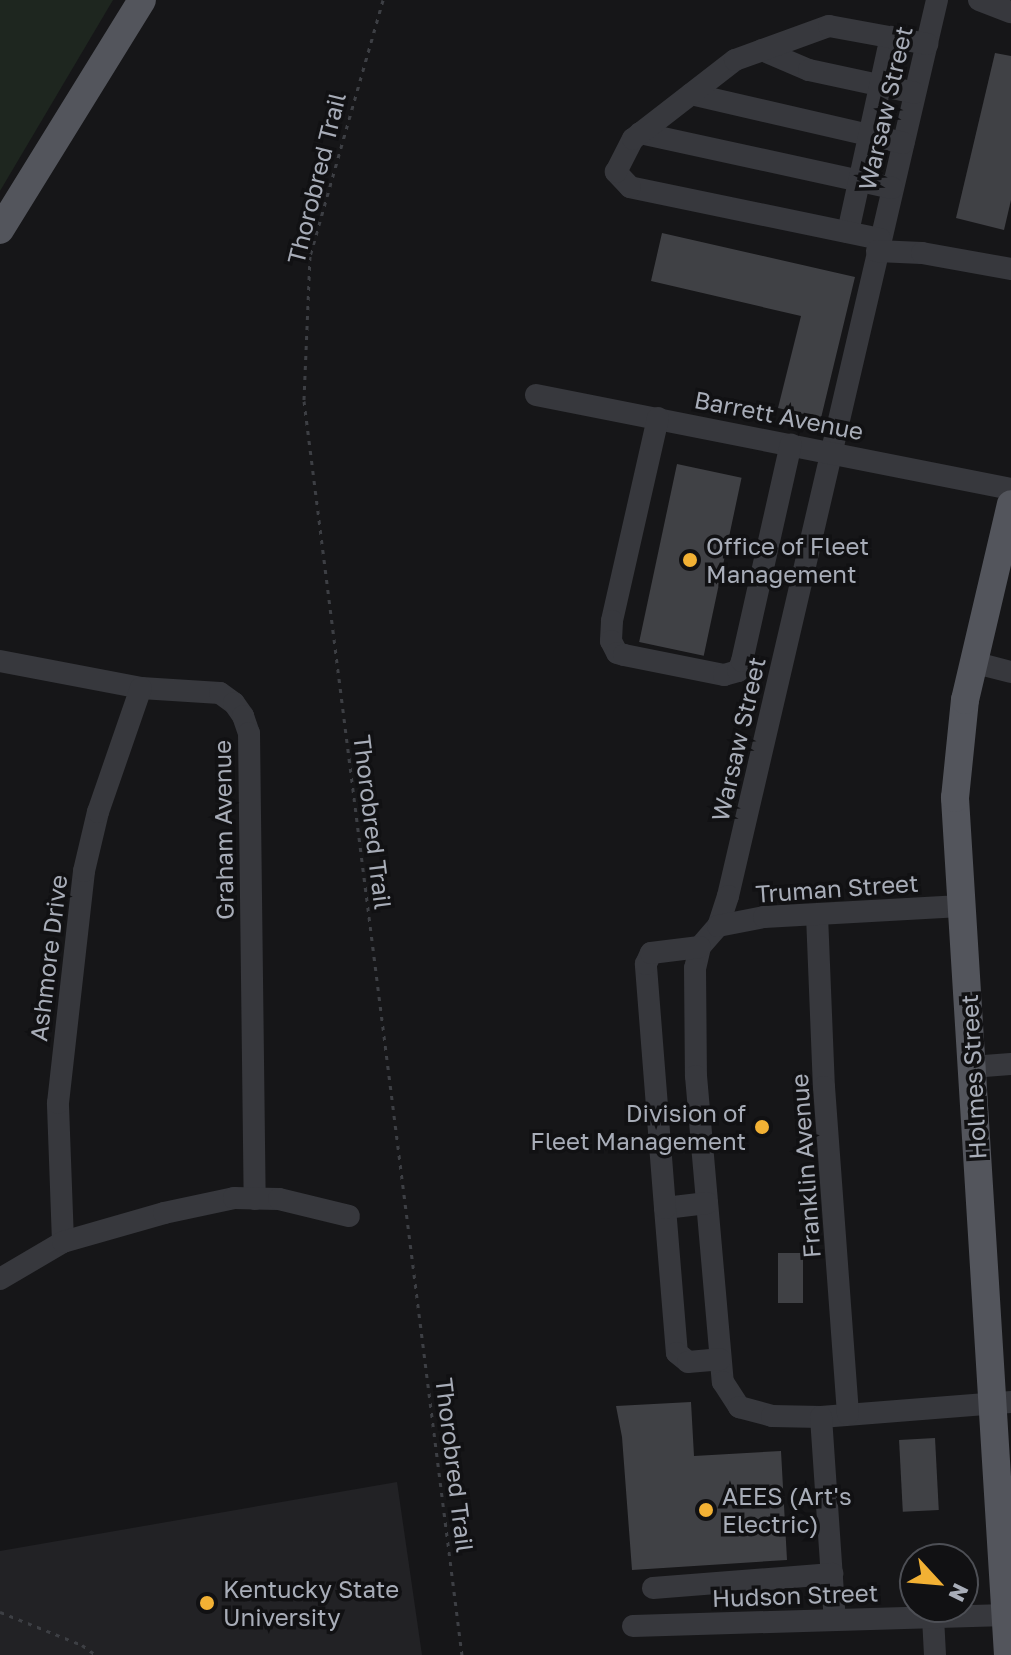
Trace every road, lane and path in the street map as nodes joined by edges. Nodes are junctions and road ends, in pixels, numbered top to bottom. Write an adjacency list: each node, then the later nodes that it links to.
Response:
1 (142, 0): 17 (main road)
2 (383, 0): 57 (path, Thorobred Trail)
3 (937, 0): 7 (street, Warsaw Street)
4 (979, 0): 5 (street)
5 (1011, 12)
6 (891, 37): 7 (street); 8 (street); 9 (street)
7 (927, 44): 10 (street, Warsaw Street)
8 (762, 50): 9 (street); 11 (street)
9 (880, 87): 10 (street); 13 (street)
10 (915, 93): 14 (street, Warsaw Street)
11 (691, 94): 12 (street); 13 (street)
12 (640, 133): 15 (street); 18 (street)
13 (869, 138): 14 (street); 15 (street)
14 (903, 143): 16 (street, Warsaw Street)
15 (859, 181): 16 (street); 18 (street)
16 (892, 188): 19 (street, Warsaw Street)
17 (0, 230)
18 (848, 232): 19 (street)
19 (879, 245): 20 (street); 24 (street, Warsaw Street)
20 (1011, 269)
21 (536, 395): 22 (street, Barrett Avenue)
22 (658, 418): 23 (street, Barrett Avenue); 23 (street)
23 (791, 444): 24 (street, Barrett Avenue)
24 (829, 451): 25 (street, Barrett Avenue); 33 (street, Warsaw Street)
25 (1011, 489)
26 (1011, 504): 28 (main road, Holmes Street)
27 (0, 661): 30 (street, Graham Avenue)
28 (972, 662): 29 (street); 31 (main road, Holmes Street)
29 (1011, 672)
30 (141, 688): 37 (street, Graham Avenue); 41 (street, Ashmore Drive)
31 (961, 906): 32 (street, Truman Street); 36 (main road, Holmes Street)
32 (817, 915): 33 (street, Truman Street); 45 (street, Franklin Avenue)
33 (718, 926): 34 (street, Warsaw Street)
34 (700, 947): 38 (street); 39 (street)
35 (1011, 1064): 36 (street)
36 (971, 1067): 44 (main road, Holmes Street)
37 (255, 1199): 40 (street); 41 (street)
38 (707, 1203): 39 (street); 43 (street)
39 (665, 1208): 43 (street)
40 (349, 1216)
41 (63, 1242): 42 (street)
42 (0, 1279)
43 (720, 1359): 46 (street)
44 (1002, 1403): 45 (street); 50 (main road, Holmes Street)
45 (848, 1414): 46 (street)
46 (821, 1417): 47 (street)
47 (832, 1574): 48 (street); 53 (street)
48 (653, 1588)
49 (0, 1612): 56 (path)
50 (1006, 1615): 51 (street, Hudson Street); 59 (main road, Holmes Street)
51 (979, 1616)
52 (899, 1618): 53 (street, Hudson Street)
53 (835, 1620): 55 (street, Hudson Street)
54 (933, 1623): 58 (street)
55 (633, 1626)
56 (96, 1655)
57 (462, 1655)
58 (935, 1655)
59 (1008, 1655)

